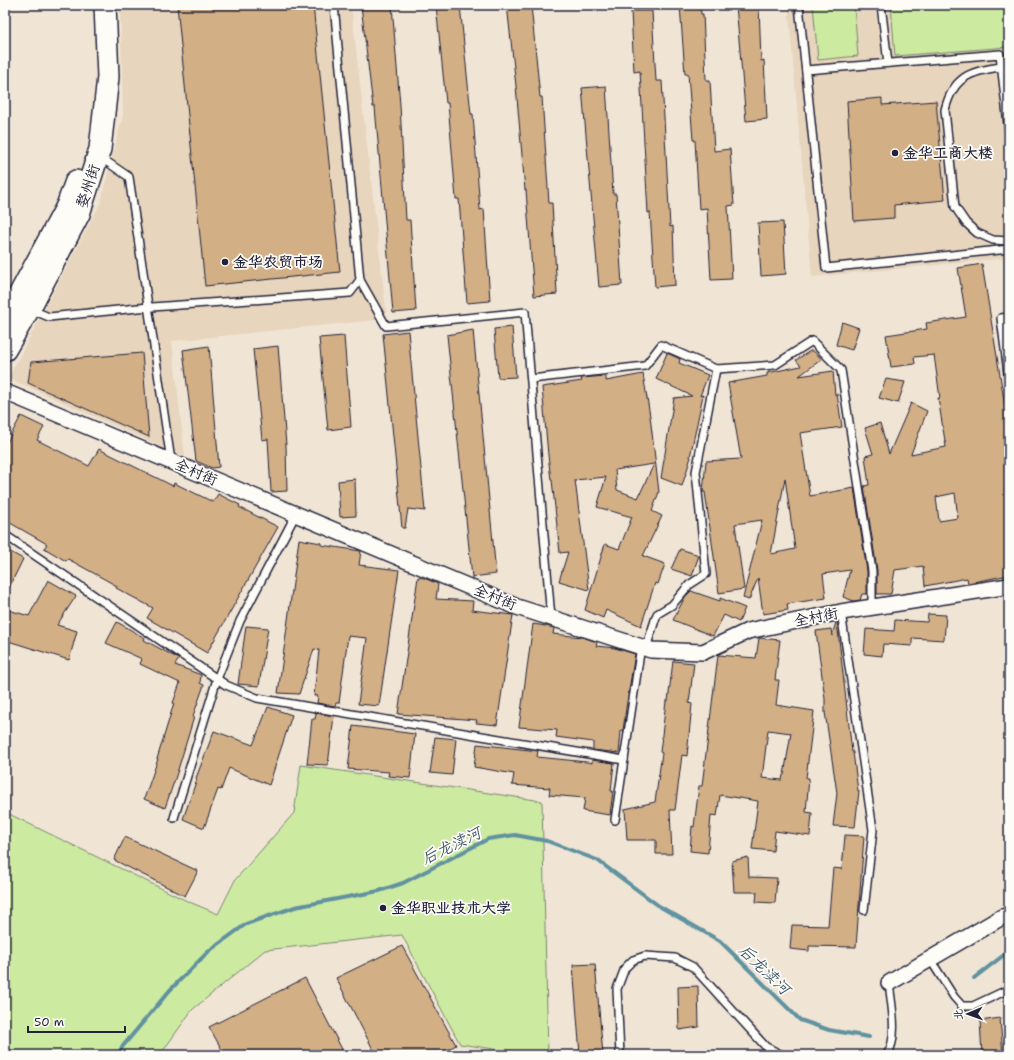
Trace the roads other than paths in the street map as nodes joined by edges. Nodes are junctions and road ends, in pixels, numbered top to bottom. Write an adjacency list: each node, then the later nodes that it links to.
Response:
1 (93, 5): 17 (main road, 婺州街)
2 (105, 5): 10 (main road, 婺州街)
3 (334, 5): 13 (lane)
4 (799, 5): 8 (lane)
5 (881, 5): 6 (lane)
6 (888, 63): 7 (lane); 8 (lane)
7 (1001, 67): 9 (lane); 11 (lane)
8 (806, 70): 12 (lane)
9 (1009, 133)
10 (98, 156): 14 (lane); 15 (main road, 婺州街)
11 (1009, 241)
12 (1009, 249)
13 (360, 280): 14 (lane); 20 (lane)
14 (147, 308): 15 (lane); 23 (lane)
15 (30, 309): 18 (main road, 婺州街)
16 (1009, 317): 21 (lane)
17 (5, 321)
18 (5, 350)
19 (716, 368): 20 (lane); 27 (lane); 30 (lane)
20 (531, 379): 29 (lane)
21 (1009, 381)
22 (5, 392): 23 (street, 全村街)
23 (171, 461): 24 (street, 全村街)
24 (296, 514): 29 (street, 全村街); 31 (lane)
25 (5, 535): 31 (lane)
26 (1009, 586): 27 (street, 全村街)
27 (872, 607): 28 (street, 全村街)
28 (841, 612): 30 (street, 全村街); 35 (lane)
29 (551, 618): 30 (street, 全村街)
30 (643, 647): 32 (lane)
31 (217, 679): 32 (lane); 33 (lane)
32 (624, 760): 34 (lane)
33 (174, 818)
34 (616, 820)
35 (864, 910)
36 (1009, 916): 37 (street)
37 (930, 959): 38 (street); 39 (lane)
38 (888, 983): 42 (lane)
39 (1009, 989)
40 (620, 1055): 41 (lane)
41 (782, 1055)
42 (887, 1055)

